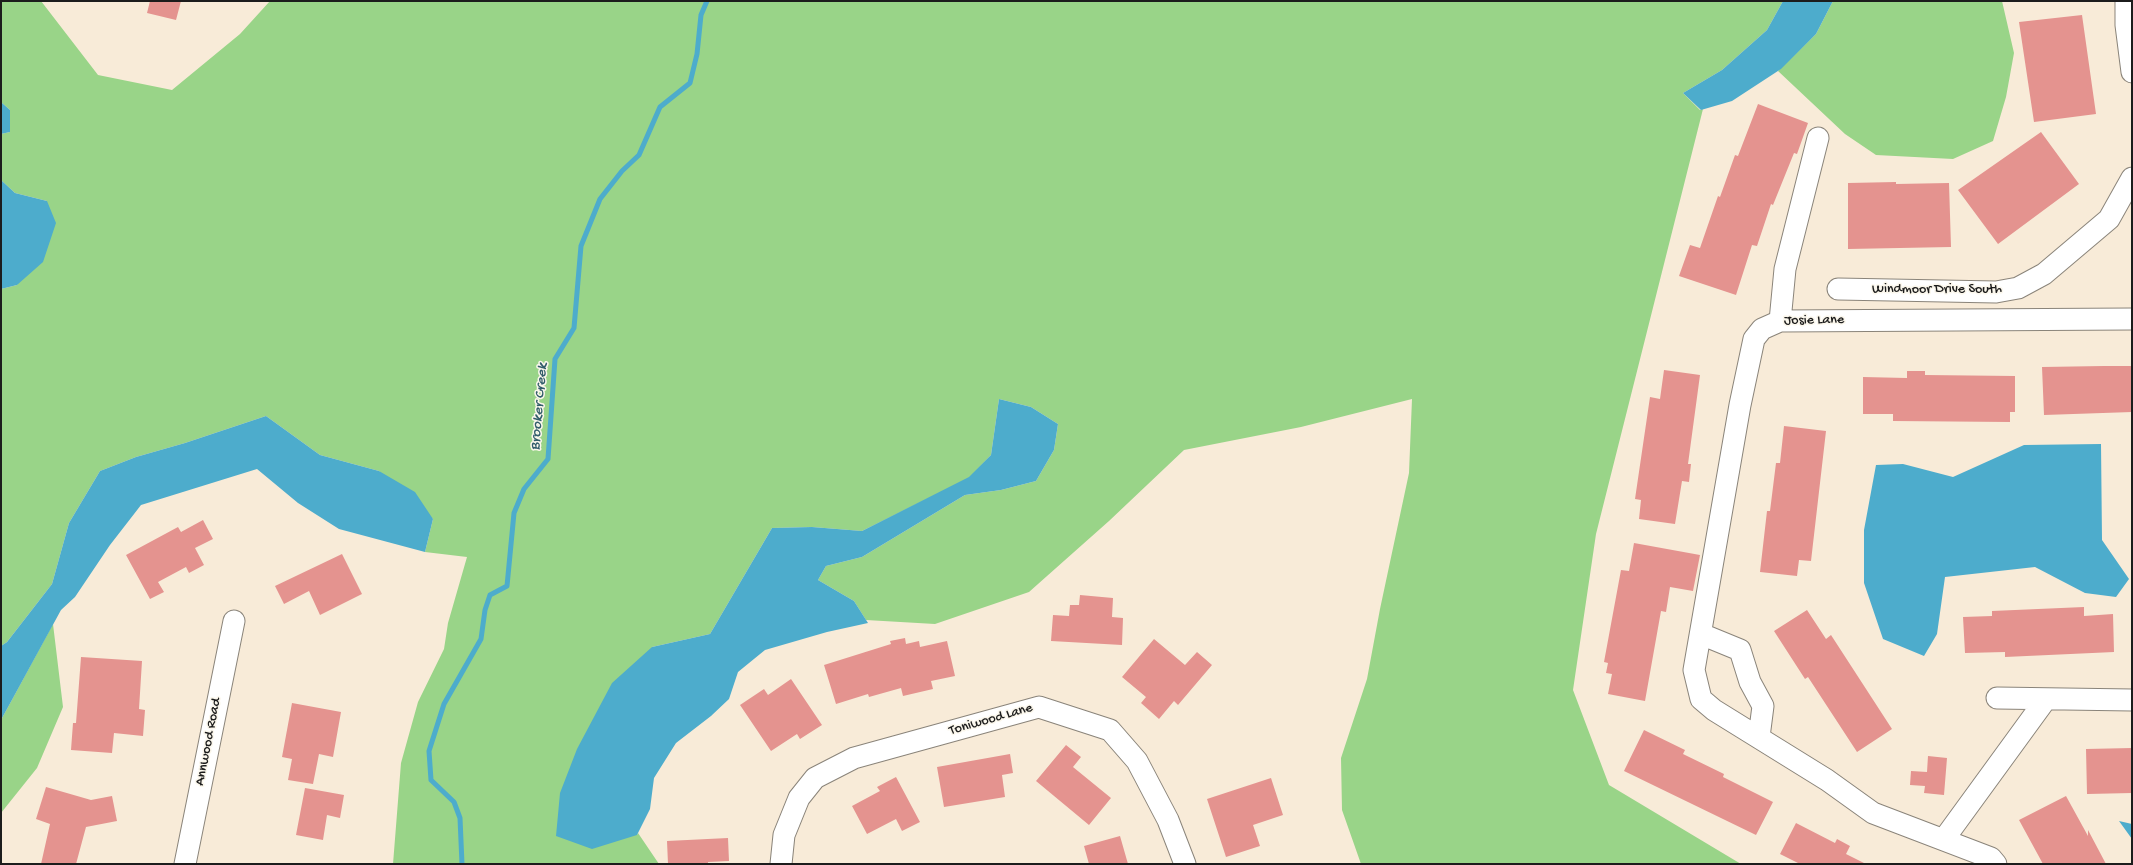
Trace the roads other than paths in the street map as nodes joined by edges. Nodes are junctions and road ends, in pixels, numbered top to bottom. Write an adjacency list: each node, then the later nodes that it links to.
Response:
1 (2126, 1): 2 (street)
2 (2132, 72)
3 (1818, 138): 7 (street)
4 (2132, 178): 5 (street, Windmoor Drive South)
5 (1838, 289)
6 (2132, 319): 7 (street, Josie Lane)
7 (1780, 321): 9 (street, Josie Lane)
8 (234, 621): 15 (street, Annwood Road)
9 (1701, 634): 13 (street); 13 (street, Josie Lane)
10 (1997, 698): 11 (street)
11 (2046, 699): 12 (street); 14 (street)
12 (2132, 700)
13 (1759, 737): 14 (street, Josie Lane)
14 (1944, 839): 18 (street, Josie Lane)
15 (185, 864)
16 (781, 864): 17 (street, Toniwood Lane)
17 (1185, 864)
18 (1996, 864)

